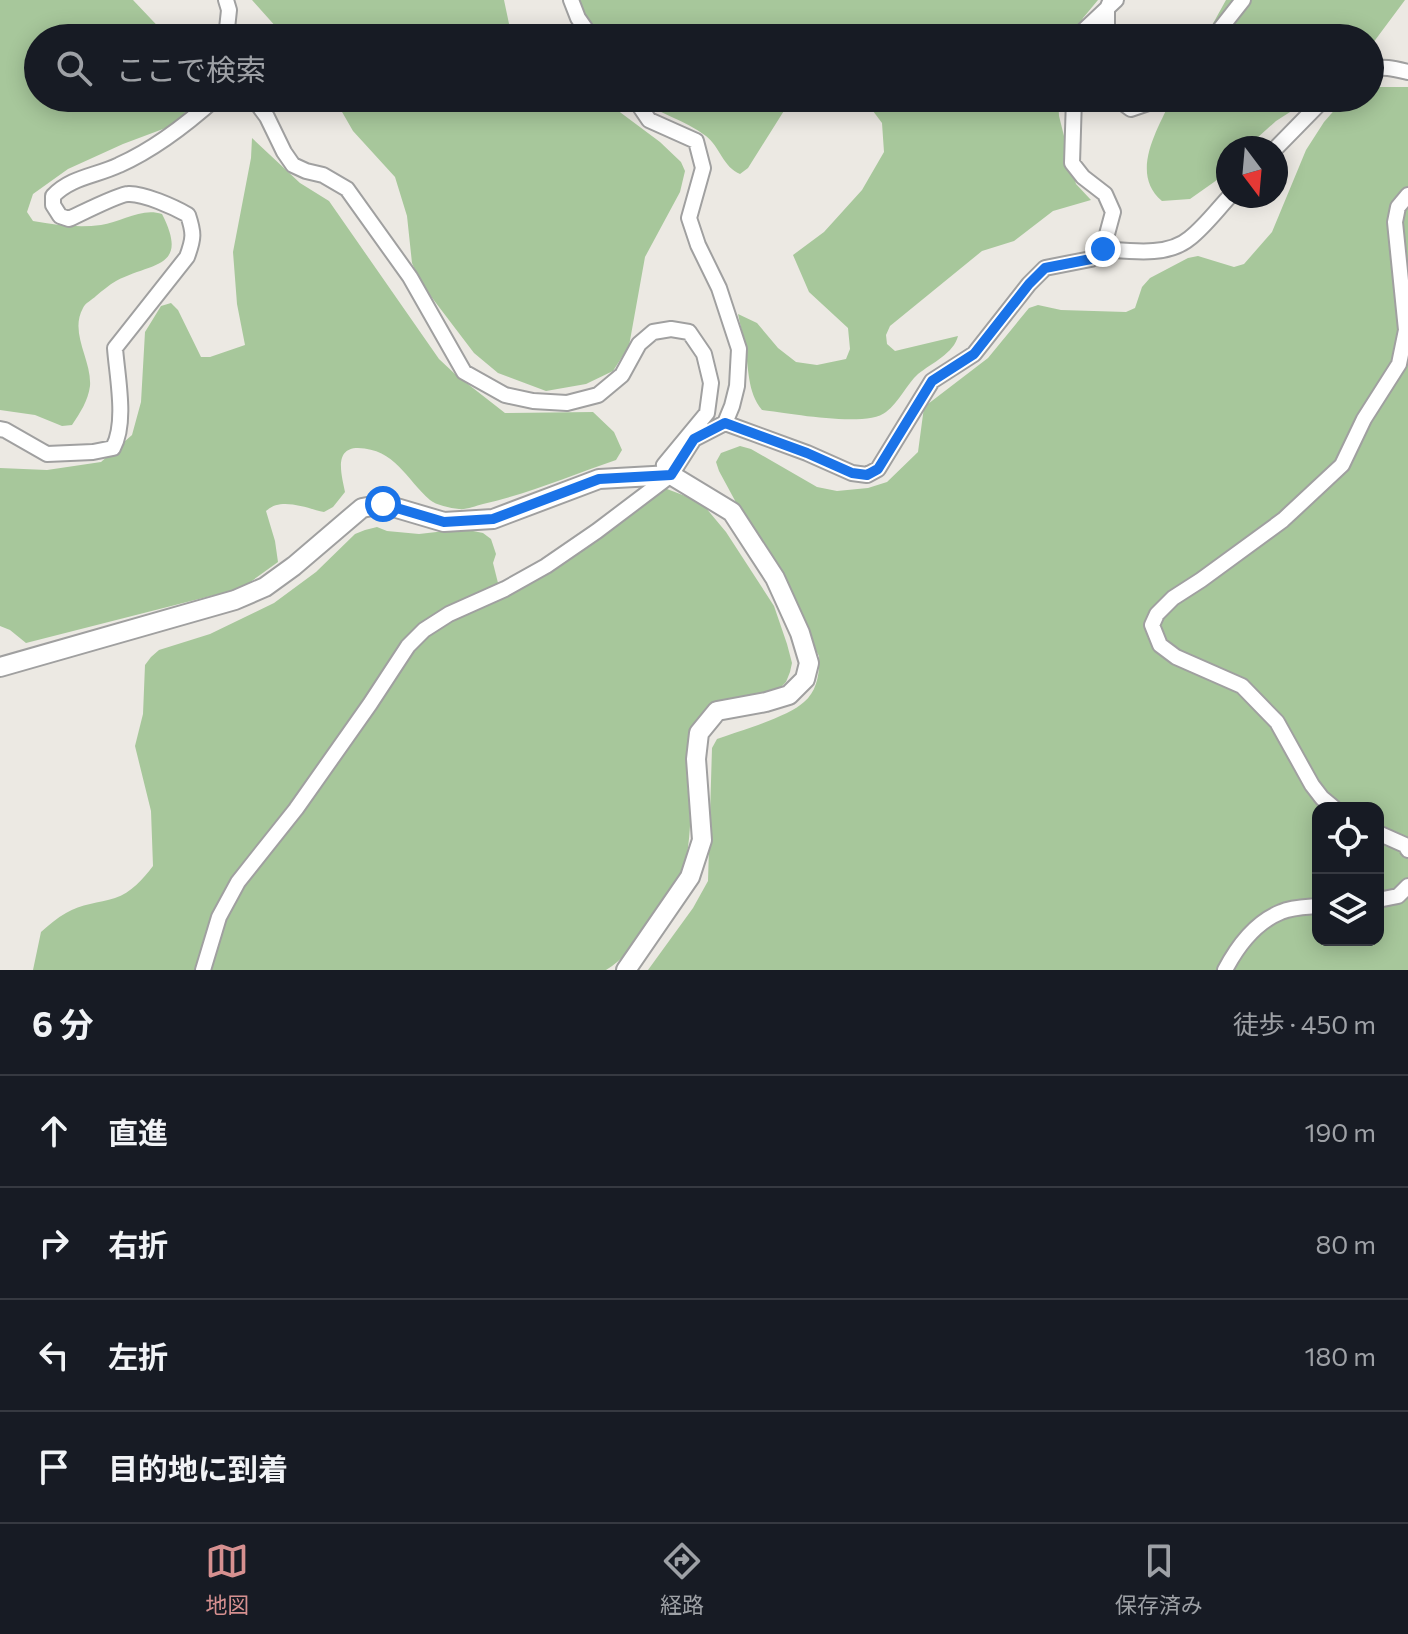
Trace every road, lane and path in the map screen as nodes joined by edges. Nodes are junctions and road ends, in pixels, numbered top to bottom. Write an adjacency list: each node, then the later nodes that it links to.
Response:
1 (226, 0): 5 (street)
2 (571, 0): 6 (street)
3 (1243, 0): 9 (street)
4 (1111, 3): 7 (street); 8 (street)
5 (228, 24)
6 (582, 24)
7 (1090, 24)
8 (1109, 24)
9 (1224, 24)
10 (1384, 68): 11 (street)
11 (1408, 72)
12 (201, 112): 22 (street)
13 (263, 112): 23 (street)
14 (644, 112): 21 (street)
15 (1074, 112): 20 (street)
16 (1311, 112): 17 (street)
17 (1288, 136)
18 (1408, 195): 25 (street)
19 (1219, 208): 20 (street)
20 (1103, 249): 21 (street)
21 (725, 423): 23 (street)
22 (0, 429)
23 (671, 475): 24 (street); 31 (street); 32 (street)
24 (0, 667)
25 (1327, 802)
26 (1384, 836): 27 (street)
27 (1408, 850)
28 (1408, 886): 29 (street)
29 (1384, 899)
30 (1312, 907): 33 (street)
31 (203, 970)
32 (626, 970)
33 (1225, 970)

